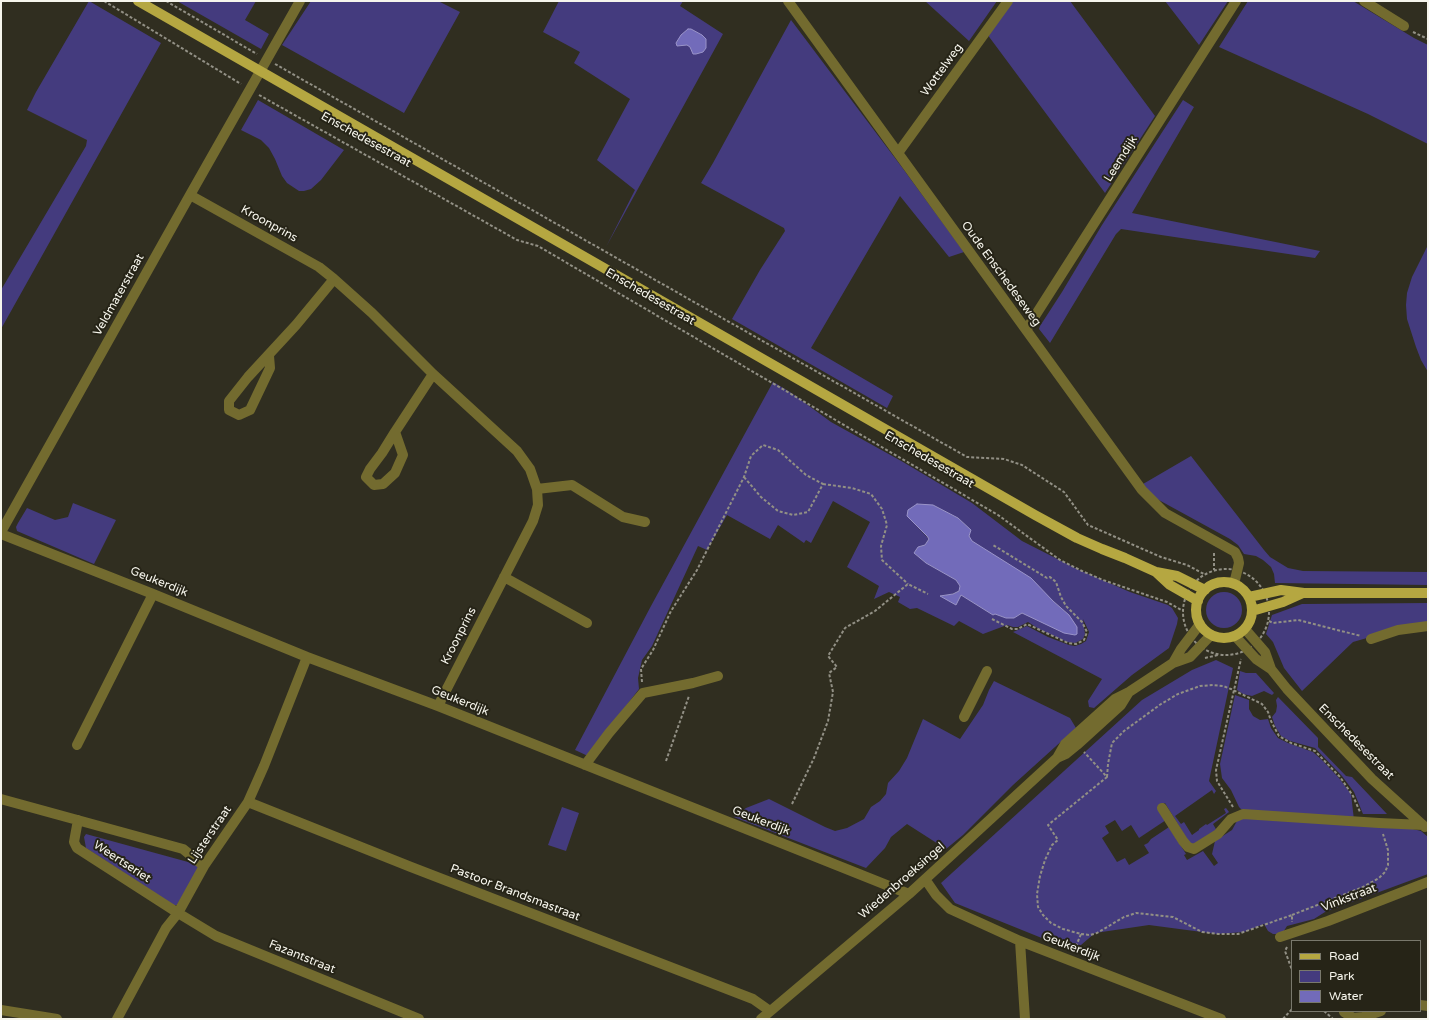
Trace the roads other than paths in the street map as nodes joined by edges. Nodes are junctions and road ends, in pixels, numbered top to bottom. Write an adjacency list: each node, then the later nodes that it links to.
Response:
1 (138, 1): 8 (main road, Enschedesestraat)
2 (300, 1): 8 (street, Veldmaterstraat)
3 (788, 1): 9 (street, Oude Enschedeseweg)
4 (1008, 1): 9 (street, Wottelweg)
5 (1236, 1): 12 (street, Leemdijk)
6 (1364, 1): 7 (street)
7 (1404, 26)
8 (261, 72): 10 (street, Veldmaterstraat); 19 (main road, Enschedesestraat)
9 (898, 153): 12 (street, Oude Enschedeseweg)
10 (190, 195): 11 (street, Kroonprins); 18 (street, Veldmaterstraat)
11 (334, 279): 13 (street); 14 (street, Kroonprins)
12 (1026, 330): 21 (street, Oude Enschedeseweg)
13 (269, 356): 13 (street)
14 (433, 374): 15 (street); 16 (street, Kroonprins)
15 (395, 432): 15 (street)
16 (537, 489): 17 (street); 20 (street, Kroonprins)
17 (645, 522)
18 (1, 533): 25 (street, Geukerdijk)
19 (1156, 572): 22 (main road, Enschedesestraat); 27 (main road, Enschedesestraat)
20 (504, 577): 29 (street); 42 (street, Kroonprins)
21 (1234, 584): 22 (main road); 26 (main road)
22 (1205, 590): 27 (main road)
23 (1428, 592): 24 (main road)
24 (1304, 593): 26 (main road); 28 (main road)
25 (153, 594): 36 (street, Geukerdijk); 44 (street)
26 (1249, 597): 28 (main road)
27 (1198, 601): 30 (main road)
28 (1252, 611): 32 (main road)
29 (587, 623)
30 (1200, 624): 33 (main road); 37 (street, Wiedenbroeksingel)
31 (1428, 626): 35 (street)
32 (1245, 629): 34 (main road); 38 (street, Enschedesestraat)
33 (1211, 635): 34 (main road); 37 (street, Wiedenbroeksingel)
34 (1235, 636): 38 (street, Enschedesestraat)
35 (1371, 639)
36 (307, 657): 42 (street, Geukerdijk); 48 (street, Lijsterstraat)
37 (1172, 663): 41 (street, Wiedenbroeksingel)
38 (1271, 669): 51 (street, Enschedesestraat)
39 (988, 671): 43 (street)
40 (718, 676): 46 (street)
41 (1129, 692): 45 (street, Wiedenbroeksingel); 45 (street, Wiedenbroeksingel)
42 (438, 706): 46 (street, Geukerdijk)
43 (964, 717)
44 (77, 745)
45 (1057, 758): 53 (street, Wiedenbroeksingel)
46 (585, 765): 55 (street, Geukerdijk)
47 (1, 799): 50 (street, Weertseriet)
48 (248, 802): 52 (street, Lijsterstraat); 60 (street, Pastoor Brandsmastraat)
49 (1162, 808): 51 (street)
50 (78, 820): 52 (street, Weertseriet); 56 (street, Weertseriet)
51 (1426, 827)
52 (204, 866): 56 (street, Lijsterstraat)
53 (924, 879): 55 (street, Wiedenbroeksingel); 58 (street, Geukerdijk)
54 (1428, 882): 57 (street, Vinkstraat)
55 (909, 894): 60 (street, Wiedenbroeksingel)
56 (178, 913): 64 (street, Lijsterstraat); 65 (street, Fazantstraat)
57 (1280, 937)
58 (1020, 941): 67 (street); 68 (street, Geukerdijk)
59 (1, 1010): 63 (street)
60 (770, 1011): 66 (street, Wiedenbroeksingel)
61 (1344, 1012): 62 (street)
62 (1378, 1012)
63 (57, 1019)
64 (117, 1019)
65 (417, 1019)
66 (761, 1019)
67 (1025, 1019)
68 (1221, 1019)

